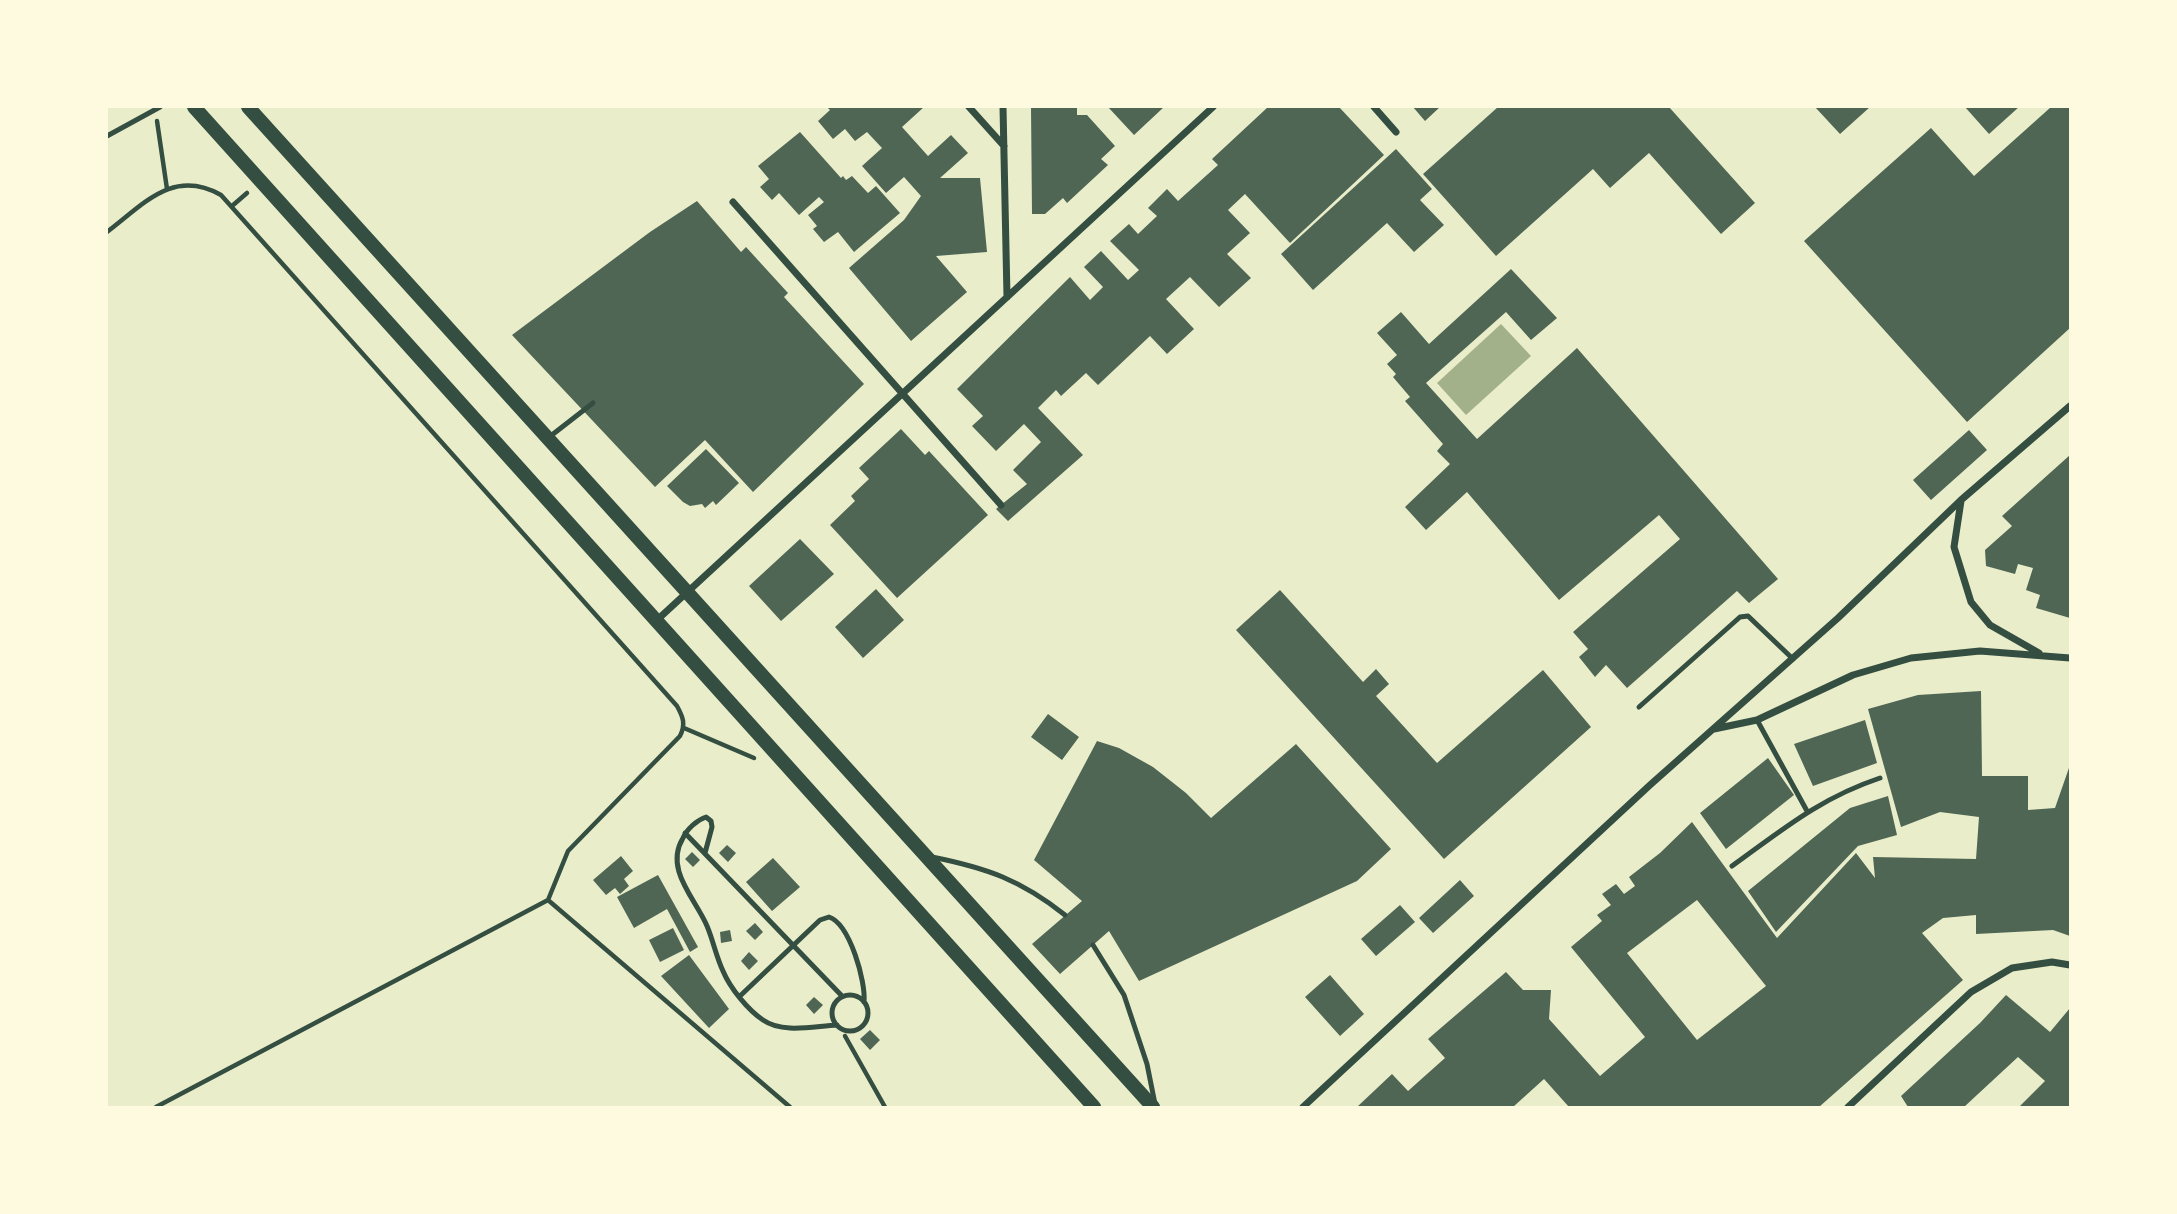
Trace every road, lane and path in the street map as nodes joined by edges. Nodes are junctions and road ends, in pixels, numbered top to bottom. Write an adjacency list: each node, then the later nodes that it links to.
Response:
1 (194, 107): 24 (main road)
2 (248, 107): 20 (main road)
3 (969, 107): 10 (street)
4 (1003, 107): 10 (street)
5 (1213, 107): 16 (street)
6 (1374, 107): 8 (street)
7 (158, 108): 9 (lane); 11 (path)
8 (1396, 132)
9 (107, 136)
10 (1004, 146): 16 (street)
11 (167, 189): 14 (path); 15 (path)
12 (250, 191): 14 (path)
13 (733, 202): 17 (street)
14 (232, 206): 30 (path)
15 (107, 232)
16 (1007, 297): 17 (street)
17 (903, 393): 22 (street); 23 (street)
18 (593, 403): 20 (lane)
19 (2070, 406): 21 (street)
20 (548, 438): 23 (main road)
21 (1961, 500): 25 (street); 27 (street)
22 (1001, 505)
23 (688, 593): 24 (street); 37 (main road)
24 (656, 621): 51 (main road)
25 (2041, 654): 26 (street); 29 (street)
26 (2070, 658)
27 (1793, 659): 28 (lane); 31 (street)
28 (1639, 707)
29 (1757, 720): 31 (street); 34 (lane)
30 (684, 728): 32 (path); 39 (path)
31 (1711, 730): 53 (street)
32 (760, 761)
33 (1880, 778): 34 (lane)
34 (1807, 811): 38 (lane)
35 (685, 833): 36 (lane); 36 (lane); 44 (lane)
36 (705, 853): 41 (lane)
37 (926, 856): 40 (lane); 52 (main road)
38 (1732, 866)
39 (548, 900): 48 (path); 49 (path)
40 (1065, 915)
41 (793, 945): 44 (lane); 45 (lane); 46 (lane)
42 (1093, 945): 52 (lane)
43 (2070, 965): 54 (street)
44 (740, 996): 47 (lane)
45 (842, 996): 46 (lane); 47 (lane)
46 (864, 1002): 47 (lane)
47 (839, 1027): 50 (path)
48 (156, 1107)
49 (790, 1107)
50 (885, 1107)
51 (1094, 1107)
52 (1154, 1107)
53 (1304, 1107)
54 (1848, 1107)

